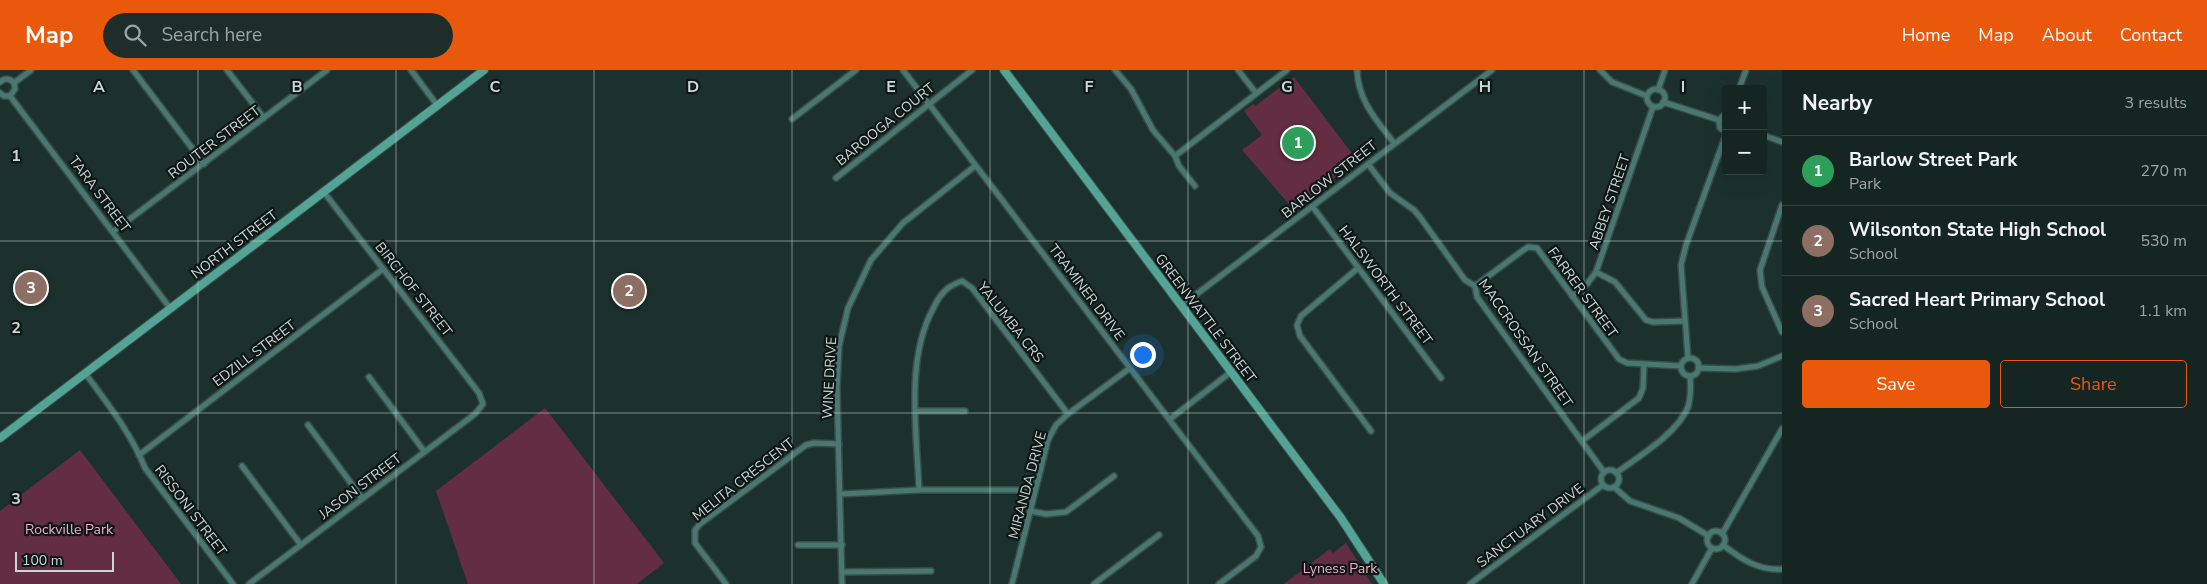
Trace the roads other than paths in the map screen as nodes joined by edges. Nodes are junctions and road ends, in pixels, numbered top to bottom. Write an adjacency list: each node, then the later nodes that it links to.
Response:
1 (32, 70): 21 (street)
2 (133, 70): 41 (street)
3 (227, 70): 32 (street)
4 (327, 70): 19 (street, ROUTER STREET)
5 (411, 70): 30 (street)
6 (484, 70): 30 (main road, NORTH STREET)
7 (856, 70): 33 (street)
8 (904, 70): 29 (street, TRAMINER DRIVE)
9 (972, 70): 29 (street, BAROOGA COURT)
10 (1004, 70): 55 (main road, GREENWATTLE STREET)
11 (1115, 70): 40 (street)
12 (1238, 70): 25 (street)
13 (1287, 70): 25 (street)
14 (1357, 70): 38 (street)
15 (1492, 70): 38 (street, BARLOW STREET)
16 (1600, 70): 27 (street)
17 (1665, 70): 23 (street)
18 (1746, 70): 22 (street)
19 (320, 72): 32 (street, ROUTER STREET)
20 (0, 81): 21 (street)
21 (14, 83): 26 (street)
22 (1740, 85)
23 (1658, 90): 27 (street); 28 (street)
24 (0, 93): 26 (street)
25 (1256, 94): 40 (street)
26 (10, 96): 49 (street, TARA STREET)
27 (1647, 96): 31 (street)
28 (1664, 102): 31 (street); 34 (street)
29 (930, 104): 43 (street, TRAMINER DRIVE); 44 (street, BAROOGA COURT)
30 (437, 105): 46 (main road, NORTH STREET)
31 (1653, 107): 52 (street, ABBEY STREET)
32 (264, 118): 41 (street, ROUTER STREET)
33 (792, 119)
34 (1720, 120): 35 (street)
35 (1722, 130)
36 (1767, 136): 37 (street)
37 (1782, 142)
38 (1394, 143): 42 (street, BARLOW STREET)
39 (1722, 145): 57 (street)
40 (1175, 156): 45 (street)
41 (204, 164): 49 (street, ROUTER STREET)
42 (1368, 164): 48 (street, BARLOW STREET); 53 (street, MACCROSSAN STREET)
43 (975, 166): 63 (street, TRAMINER DRIVE); 80 (street, WINE DRIVE)
44 (836, 178)
45 (1195, 186)
46 (323, 191): 51 (street, BIRCHOF STREET); 56 (main road, NORTH STREET)
47 (1782, 205): 58 (street)
48 (1312, 206): 50 (street, HALSWORTH STREET); 55 (street, BARLOW STREET)
49 (114, 231): 56 (street, TARA STREET)
50 (1358, 268): 69 (street, HALSWORTH STREET); 77 (street)
51 (383, 269): 70 (street, BIRCHOF STREET); 82 (street, EDZILL STREET)
52 (1596, 272): 54 (street, ABBEY STREET); 57 (street)
53 (1475, 286): 54 (street, FARRER STREET); 79 (street, MACCROSSAN STREET)
54 (1572, 296): 61 (street, FARRER STREET)
55 (1181, 306): 65 (main road, GREENWATTLE STREET)
56 (170, 308): 66 (main road, NORTH STREET)
57 (1685, 321): 60 (street)
58 (1782, 332)
59 (1782, 356): 64 (street)
60 (1688, 358): 62 (street); 64 (street)
61 (1644, 365): 62 (street, FARRER STREET); 79 (street)
62 (1681, 366): 67 (street)
63 (1130, 368): 73 (street, MIRANDA DRIVE); 74 (street, TRAMINER DRIVE)
64 (1698, 368): 67 (street)
65 (1231, 372): 74 (street); 113 (main road, GREENWATTLE STREET)
66 (85, 373): 78 (main road, NORTH STREET); 82 (street, RISSONI STREET)
67 (1690, 376): 85 (street)
68 (369, 377): 81 (street)
69 (1441, 378)
70 (483, 404): 81 (street, JASON STREET)
71 (916, 411): 72 (street); 73 (street, YALUMBA CRS); 89 (street, YALUMBA CRS)
72 (965, 411)
73 (1068, 414): 90 (street, MIRANDA DRIVE)
74 (1170, 418): 112 (street, TRAMINER DRIVE)
75 (308, 425): 92 (street)
76 (1782, 429): 94 (street)
77 (1372, 430)
78 (0, 438)
79 (1582, 441): 84 (street, MACCROSSAN STREET)
80 (839, 444): 91 (street, WINE DRIVE); 108 (street, MELITA CRESCENT)
81 (424, 452): 92 (street, JASON STREET)
82 (139, 455): 106 (street, RISSONI STREET)
83 (242, 466): 97 (street)
84 (1604, 472): 85 (street); 87 (street)
85 (1616, 473): 88 (street)
86 (1114, 476): 93 (street)
87 (1603, 484): 88 (street); 105 (street, SANCTUARY DRIVE)
88 (1614, 486): 96 (street)
89 (919, 490): 90 (street); 91 (street)
90 (1035, 490): 93 (street, MIRANDA DRIVE)
91 (841, 494): 99 (street, WINE DRIVE)
92 (362, 498): 97 (street, JASON STREET)
93 (1030, 511): 110 (street, MIRANDA DRIVE)
94 (1722, 534): 96 (street); 100 (street)
95 (1159, 536): 111 (street)
96 (1709, 536): 101 (street)
97 (301, 545): 107 (street, JASON STREET)
98 (798, 545): 99 (street)
99 (842, 545): 104 (street, WINE DRIVE)
100 (1723, 545): 101 (street); 102 (street)
101 (1712, 548): 114 (street)
102 (1782, 569)
103 (931, 571): 104 (street)
104 (843, 572): 109 (street, WINE DRIVE)
105 (1473, 583)
106 (232, 584)
107 (249, 584)
108 (726, 584)
109 (842, 584)
110 (1012, 584)
111 (1094, 584)
112 (1219, 584)
113 (1384, 584)
114 (1692, 584)

